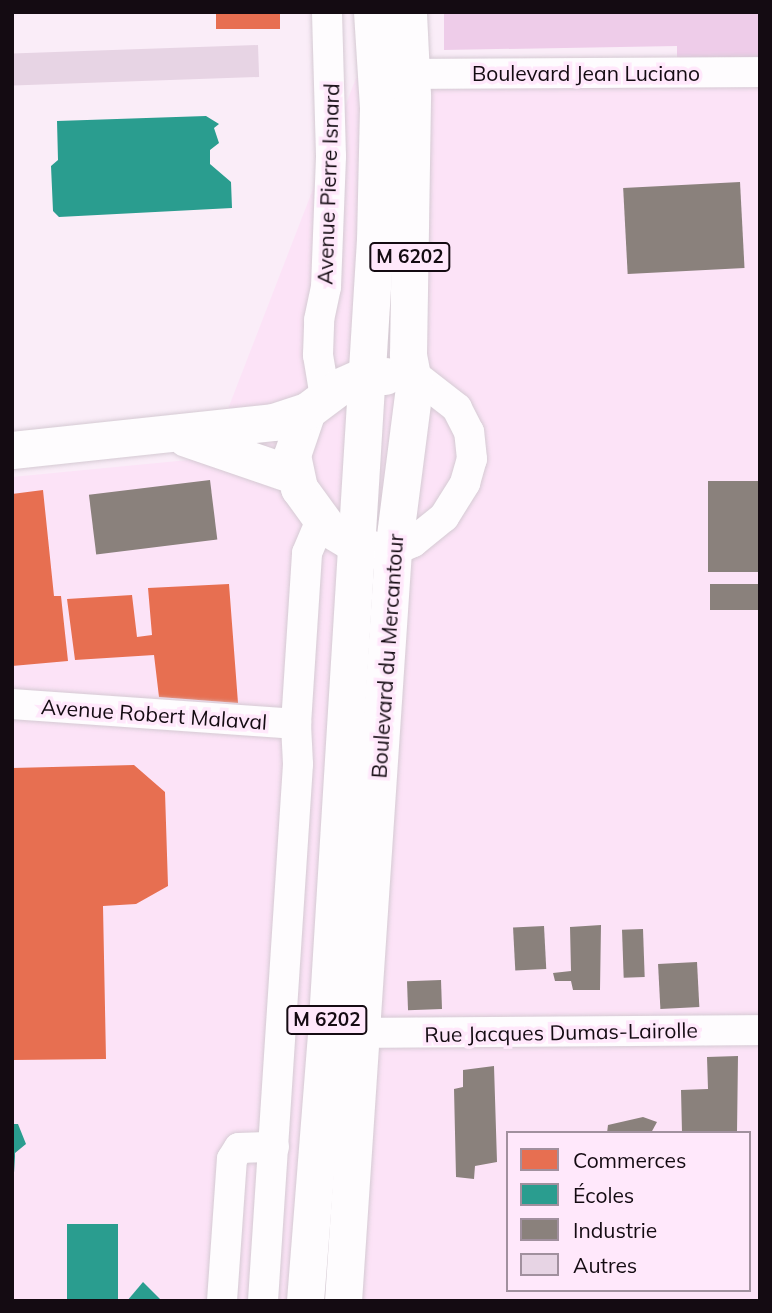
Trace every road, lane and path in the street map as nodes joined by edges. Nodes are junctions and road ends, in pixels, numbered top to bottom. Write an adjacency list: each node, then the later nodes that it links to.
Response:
1 (327, 12): 8 (street, Avenue Pierre Isnard)
2 (372, 12): 7 (main road, Boulevard du Mercantour / M 6202)
3 (408, 12): 5 (main road, Boulevard du Mercantour / M 6202)
4 (760, 72): 5 (street, Boulevard Jean Luciano)
5 (412, 74): 6 (main road, Boulevard du Mercantour / M 6202)
6 (412, 373): 12 (main road, Boulevard du Mercantour / M 6202); 15 (street)
7 (364, 376): 8 (main road); 12 (main road); 14 (main road, Boulevard du Mercantour / M 6202)
8 (316, 404): 9 (main road); 11 (main road)
9 (171, 434): 10 (main road); 11 (main road)
10 (12, 450)
11 (294, 475): 13 (main road)
12 (397, 500): 15 (main road, Boulevard du Mercantour / M 6202)
13 (321, 520): 14 (main road); 17 (street)
14 (356, 545): 15 (main road); 23 (main road, Boulevard du Mercantour / M 6202)
15 (393, 551): 19 (main road, Boulevard du Mercantour / M 6202)
16 (12, 704): 17 (street, Avenue Robert Malaval)
17 (296, 724): 20 (street)
18 (760, 1030): 19 (street, Rue Jacques Dumas-Lairolle)
19 (362, 1034): 24 (main road, Boulevard du Mercantour / M 6202)
20 (274, 1147): 21 (street); 22 (street)
21 (222, 1301)
22 (263, 1301)
23 (305, 1301)
24 (343, 1301)

